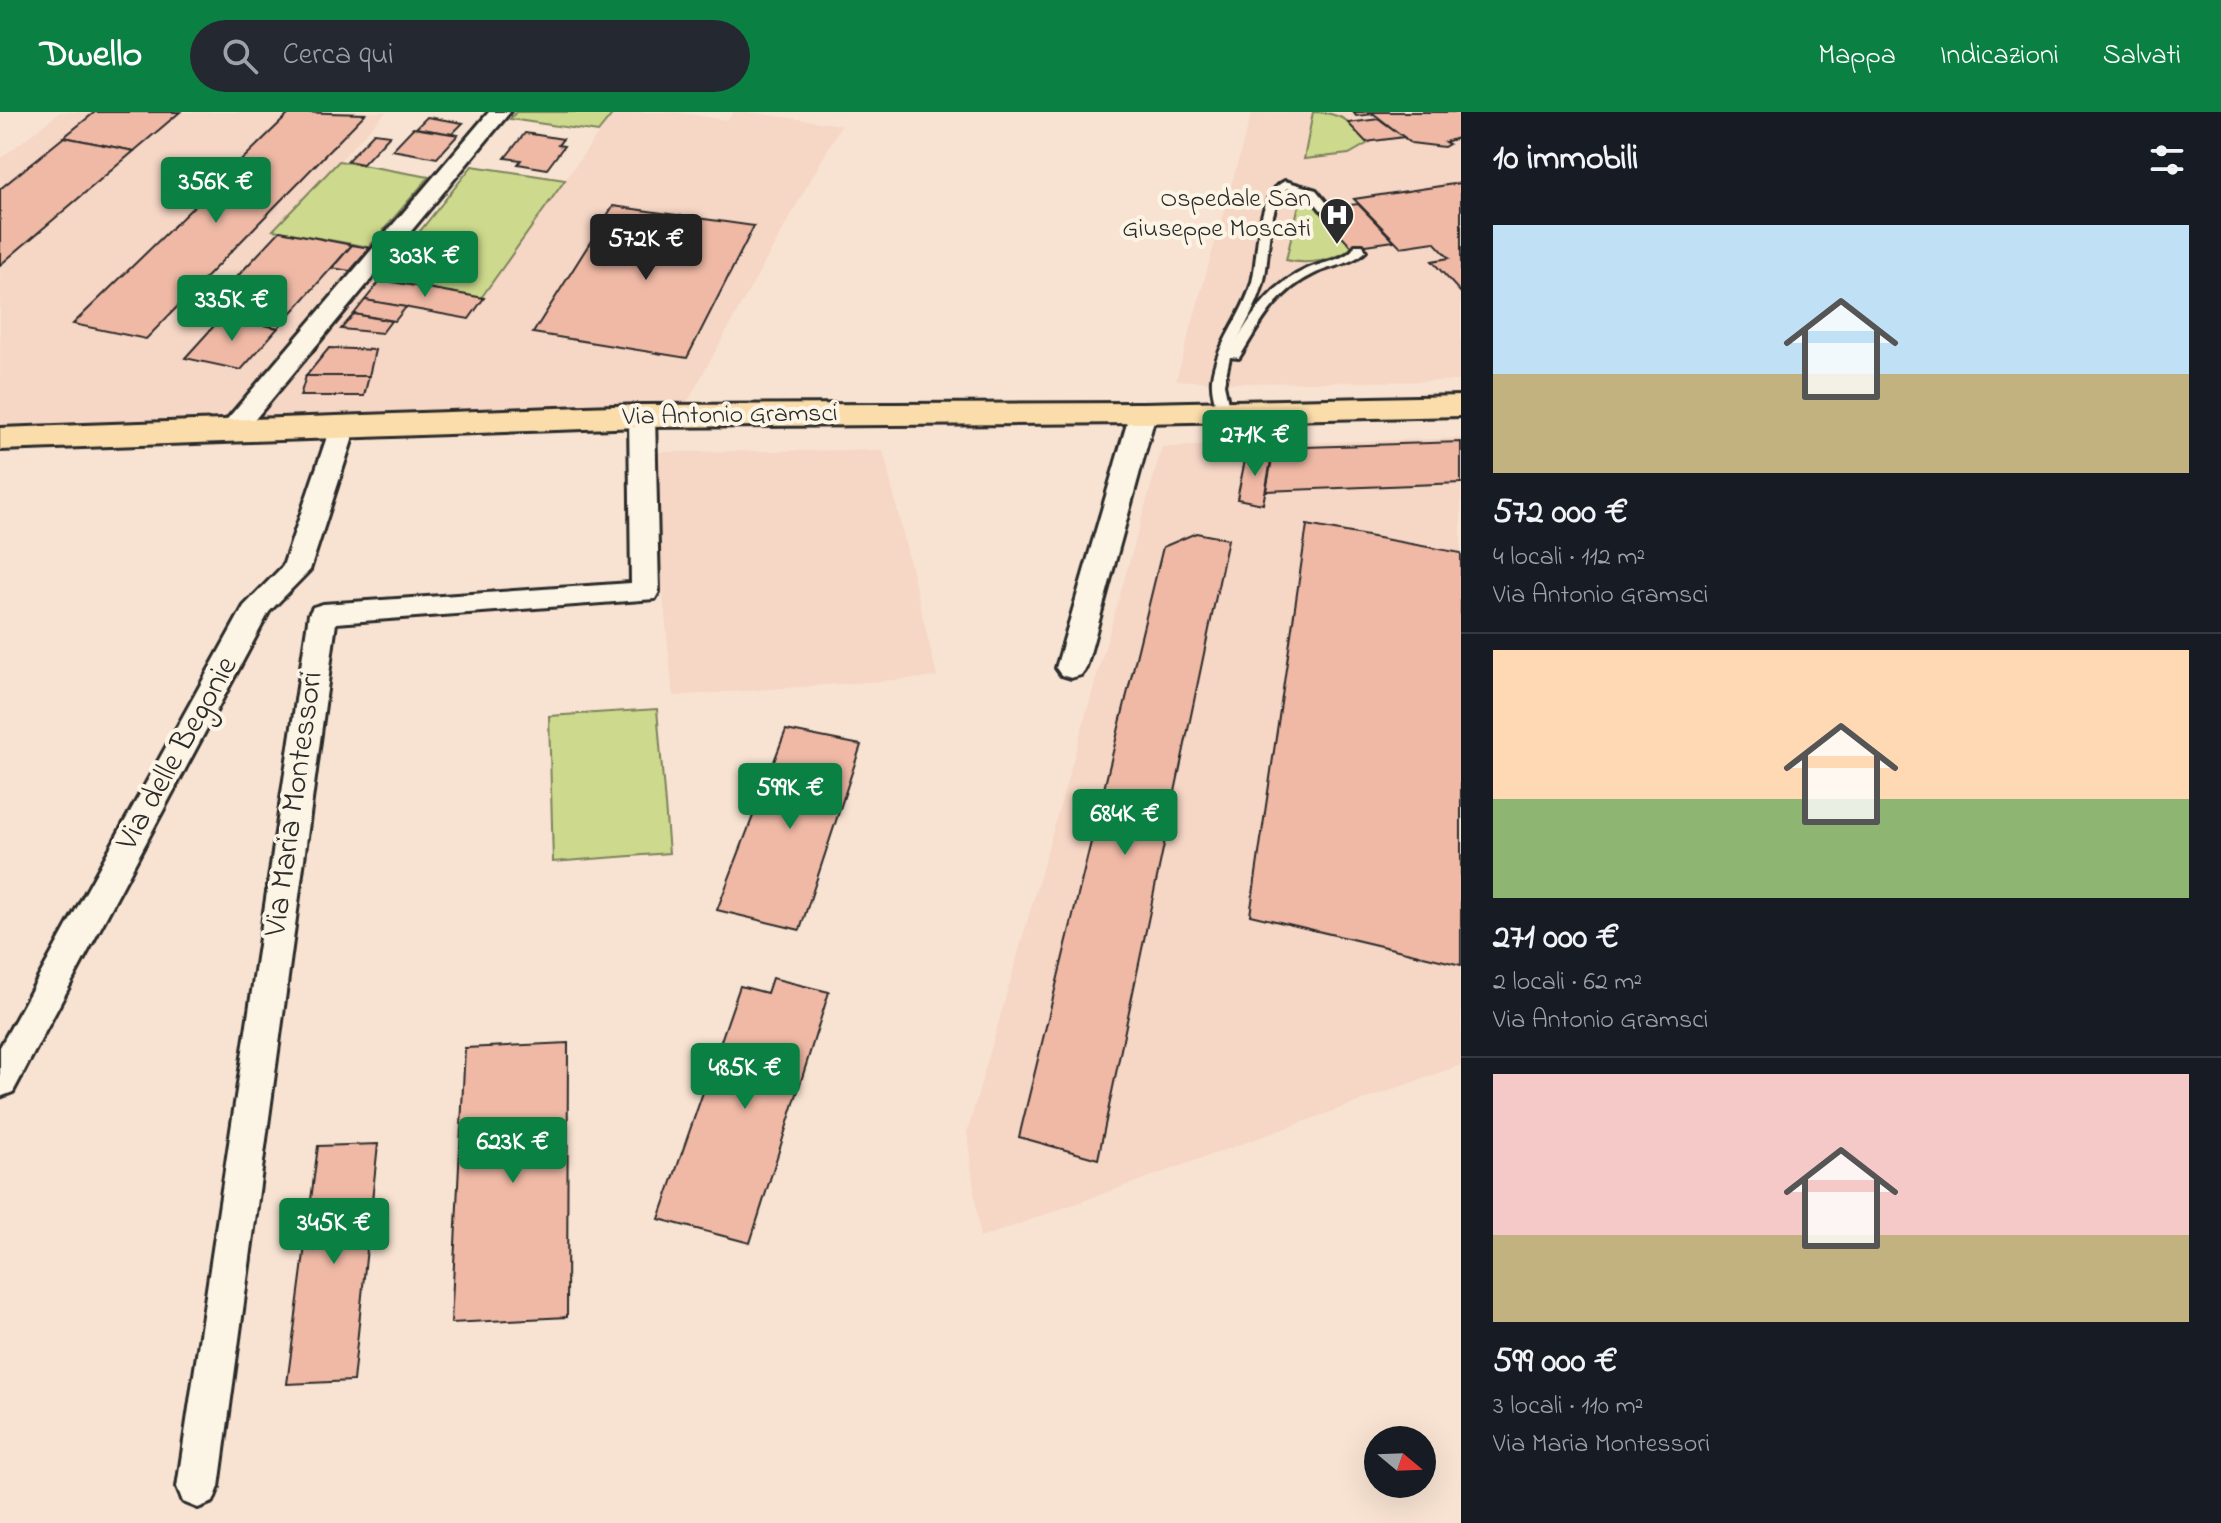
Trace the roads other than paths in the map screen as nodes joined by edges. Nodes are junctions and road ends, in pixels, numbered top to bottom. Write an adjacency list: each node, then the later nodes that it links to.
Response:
1 (500, 112): 10 (street)
2 (1325, 208): 4 (lane)
3 (1359, 247): 4 (lane)
4 (1218, 378): 6 (lane)
5 (1461, 406): 6 (main road, Via Antonio Gramsci)
6 (1224, 412): 7 (main road, Via Antonio Gramsci)
7 (1143, 413): 8 (main road, Via Antonio Gramsci); 12 (street)
8 (642, 416): 9 (main road, Via Antonio Gramsci); 14 (street, Via Maria Montessori)
9 (344, 425): 10 (main road, Via Antonio Gramsci); 13 (street, Via delle Begonie)
10 (232, 430): 11 (main road, Via Antonio Gramsci)
11 (0, 439)
12 (1071, 668)
13 (0, 1081)
14 (198, 1487)

